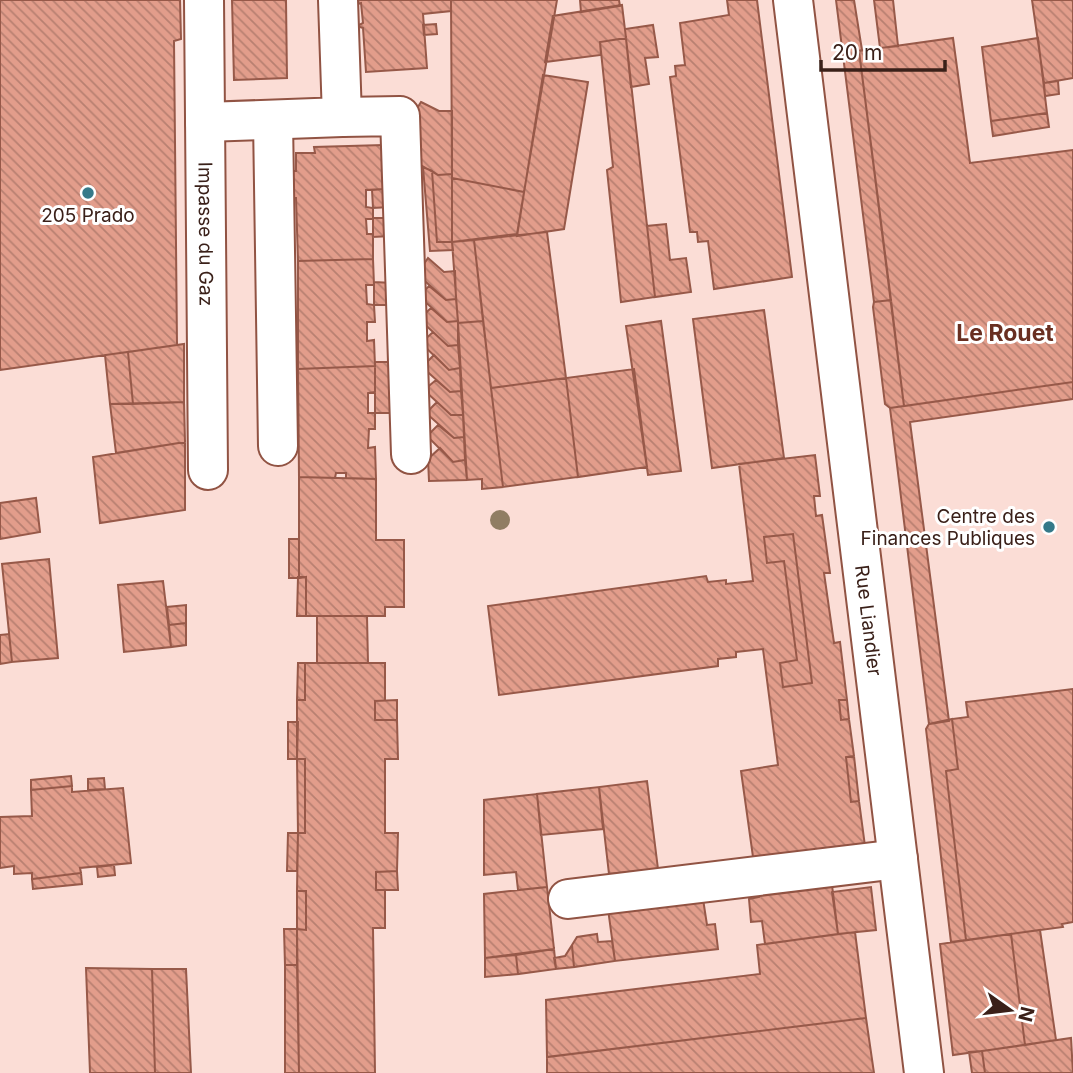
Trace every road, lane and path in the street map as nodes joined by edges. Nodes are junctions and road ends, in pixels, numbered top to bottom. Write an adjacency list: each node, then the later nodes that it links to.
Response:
1 (204, 0): 6 (street, Impasse du Gaz)
2 (338, 0): 4 (street)
3 (793, 0): 10 (street, Rue Liandier)
4 (341, 117): 5 (street); 8 (street)
5 (273, 120): 6 (street); 7 (street)
6 (205, 122): 9 (street, Impasse du Gaz)
7 (278, 446)
8 (411, 454)
9 (208, 470)
10 (898, 859): 11 (street); 12 (street, Rue Liandier)
11 (568, 898)
12 (924, 1073)

